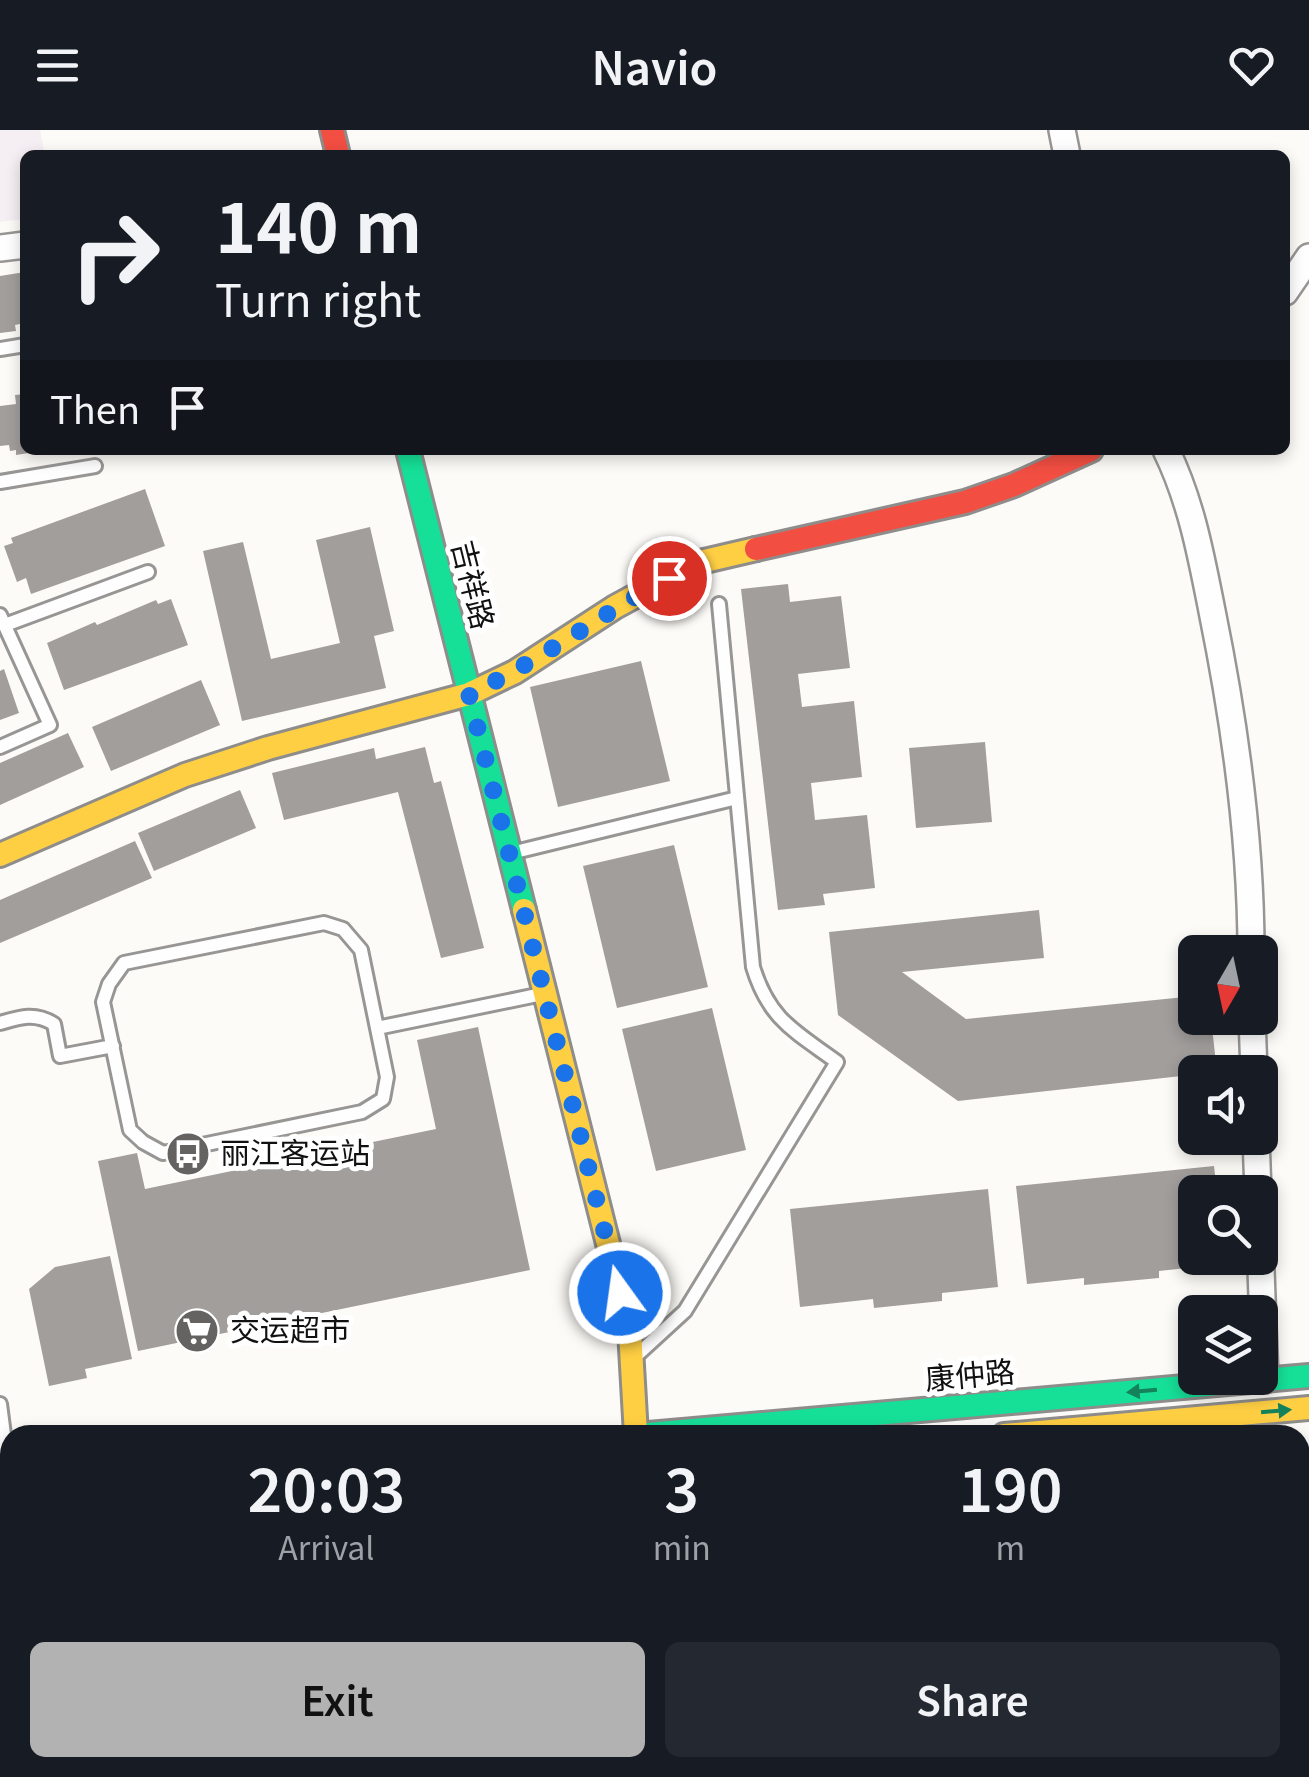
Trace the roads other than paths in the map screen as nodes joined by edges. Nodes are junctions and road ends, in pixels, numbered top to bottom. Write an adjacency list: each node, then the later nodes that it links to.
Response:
1 (1309, 257): 2 (street)
2 (1290, 285)
3 (409, 455): 11 (street, 吉祥路)
4 (1080, 455): 11 (street)
5 (1168, 455): 16 (street)
6 (96, 466): 7 (lane)
7 (0, 482)
8 (148, 572): 10 (lane)
9 (719, 604): 13 (lane)
10 (2, 620): 12 (lane)
11 (469, 694): 14 (street, 吉祥路); 15 (street)
12 (0, 747)
13 (738, 798): 14 (lane); 21 (lane)
14 (509, 853): 17 (street, 吉祥路)
15 (0, 855)
16 (1250, 935)
17 (545, 994): 19 (lane); 21 (street, 吉祥路)
18 (0, 1022): 20 (lane)
19 (377, 1028): 20 (lane); 20 (lane)
20 (113, 1046)
21 (632, 1359): 26 (street, 吉祥路)
22 (1309, 1376): 23 (street, 康仲路)
23 (1278, 1379)
24 (1178, 1388): 27 (street, 康仲路, one-way to 27)
25 (1309, 1408): 28 (street, 康仲路, one-way to 25)
26 (635, 1425)
27 (750, 1425)
28 (1204, 1425)

